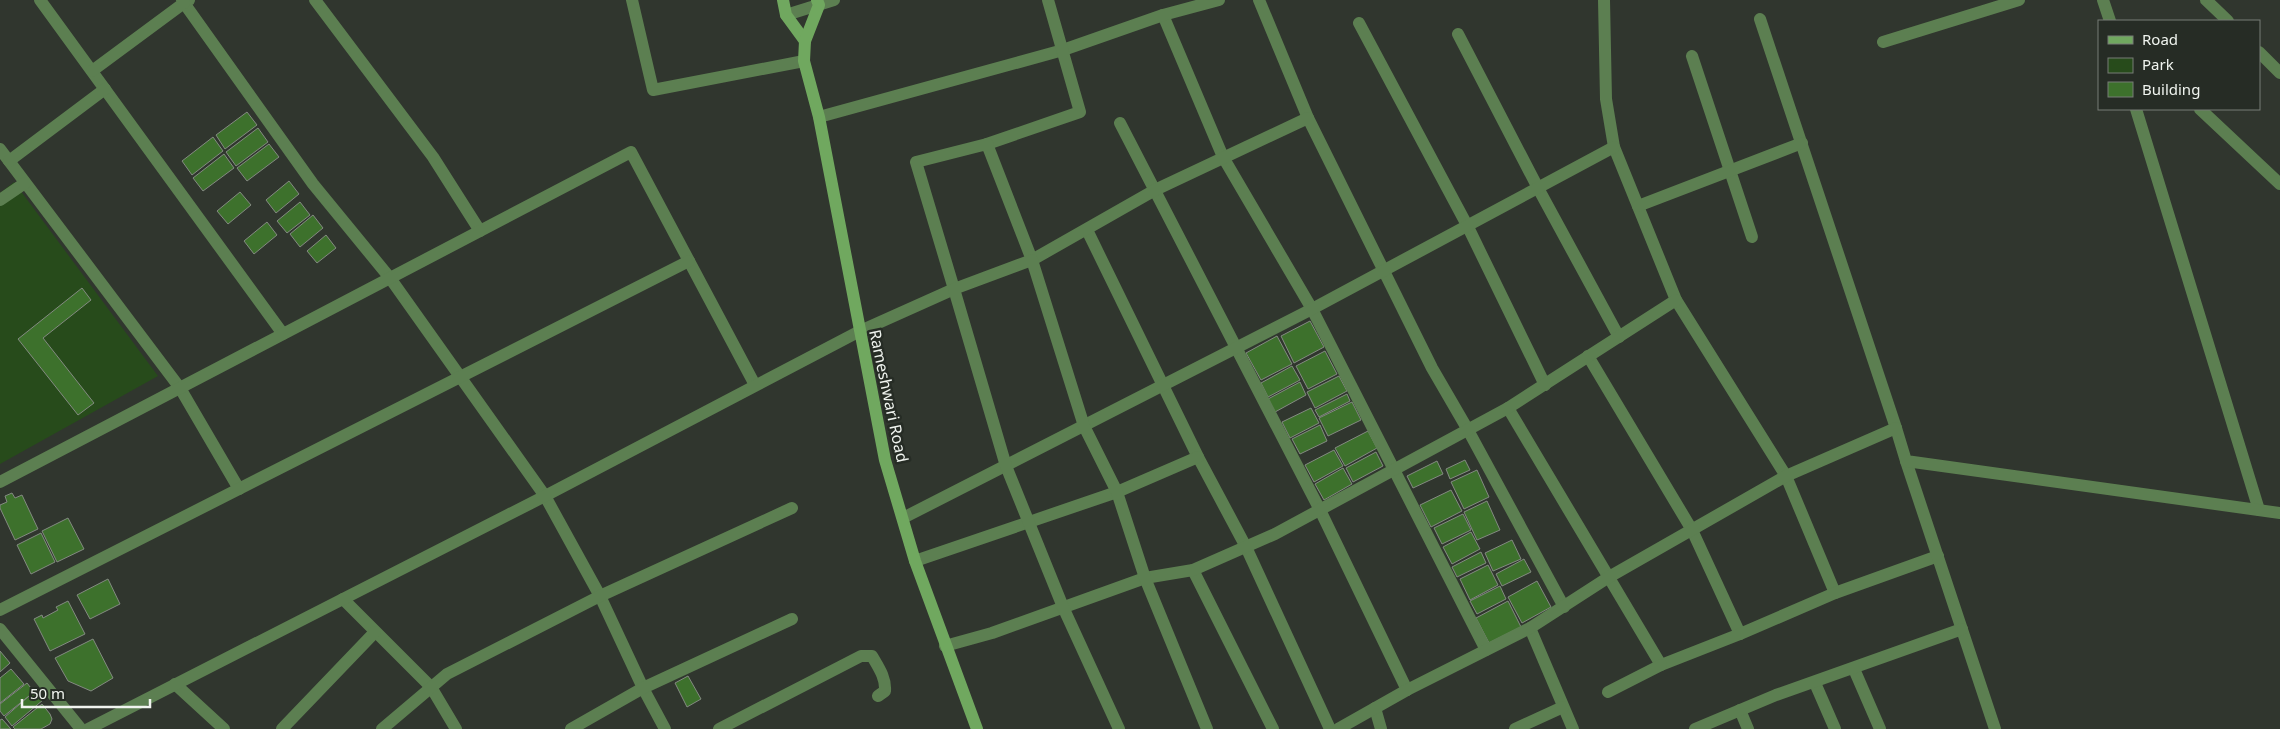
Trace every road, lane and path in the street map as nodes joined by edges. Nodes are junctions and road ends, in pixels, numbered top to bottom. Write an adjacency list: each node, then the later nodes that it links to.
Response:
1 (40, 0): 28 (street)
2 (315, 0): 51 (street)
3 (632, 0): 27 (street)
4 (783, 0): 15 (main road)
5 (834, 0): 14 (street)
6 (1048, 0): 24 (street)
7 (1219, 0): 16 (street)
8 (1259, 0): 34 (street)
9 (1604, 0): 38 (street)
10 (2019, 0): 23 (street)
11 (2103, 0): 18 (street)
12 (2206, 0): 19 (street)
13 (185, 1): 28 (street); 56 (street)
14 (818, 2): 15 (street); 22 (main road, Rameshwari Road)
15 (786, 15): 22 (main road)
16 (1163, 15): 24 (street); 40 (street)
17 (1760, 19): 36 (street)
18 (2110, 20)
19 (2227, 20)
20 (1360, 23): 49 (street)
21 (1458, 34): 45 (street)
22 (805, 41): 27 (main road, Rameshwari Road)
23 (1883, 42)
24 (1063, 50): 33 (street); 37 (street)
25 (2260, 53): 29 (street)
26 (1692, 56): 42 (street)
27 (804, 61): 33 (main road, Rameshwari Road)
28 (92, 71): 30 (street)
29 (2280, 73)
30 (105, 89): 41 (street); 61 (street)
31 (2136, 110): 85 (street)
32 (2201, 110): 44 (street)
33 (819, 117): 60 (main road, Rameshwari Road)
34 (1308, 118): 40 (street); 55 (street)
35 (1120, 123): 46 (street)
36 (1802, 142): 42 (street); 72 (street)
37 (987, 144): 53 (street); 57 (street)
38 (1614, 147): 45 (street); 48 (street)
39 (0, 149): 41 (street)
40 (1224, 157): 46 (street); 59 (street)
41 (9, 161): 43 (street)
42 (1729, 171): 48 (street); 52 (street)
43 (25, 183): 47 (street); 69 (street)
44 (2280, 184)
45 (1538, 188): 49 (street); 62 (street)
46 (1155, 190): 50 (street); 63 (street)
47 (0, 200)
48 (1638, 206): 58 (street)
49 (1468, 227): 55 (street); 68 (street)
50 (1087, 230): 53 (street); 67 (street)
51 (480, 231): 54 (street); 56 (street)
52 (1752, 237)
53 (1032, 260): 57 (street); 71 (street)
54 (689, 261): 65 (street); 66 (street)
55 (1385, 270): 59 (street); 73 (street)
56 (390, 278): 61 (street); 65 (street)
57 (954, 289): 60 (street); 76 (street)
58 (1676, 300): 62 (street); 78 (street)
59 (1312, 309): 63 (street); 77 (street)
60 (858, 332): 66 (street); 87 (main road, Rameshwari Road)
61 (283, 334): 69 (street)
62 (1620, 337): 64 (street)
63 (1236, 349): 67 (street); 84 (street)
64 (1588, 356): 68 (street); 89 (street)
65 (461, 376): 80 (street); 82 (street)
66 (755, 385): 82 (street)
67 (1163, 385): 71 (street); 74 (street)
68 (1545, 385): 70 (street)
69 (180, 388): 79 (street); 80 (street)
70 (1508, 408): 73 (street); 94 (street)
71 (1084, 426): 76 (street); 81 (street)
72 (1896, 428): 75 (street); 78 (street)
73 (1468, 430): 77 (street); 100 (street)
74 (1198, 457): 81 (street); 90 (street)
75 (1906, 461): 85 (street); 91 (street)
76 (1006, 466): 87 (street); 88 (street)
77 (1395, 469): 84 (street); 109 (street)
78 (1786, 476): 89 (street); 96 (street)
79 (0, 482)
80 (239, 489): 101 (street)
81 (1118, 492): 88 (street); 95 (street)
82 (545, 496): 97 (street); 98 (street)
83 (792, 508): 97 (street)
84 (1320, 510): 90 (street); 116 (street)
85 (2259, 510): 86 (street)
86 (2280, 514)
87 (903, 518): 92 (main road, Rameshwari Road)
88 (1028, 522): 92 (street); 99 (street)
89 (1692, 530): 94 (street); 107 (street)
90 (1246, 547): 93 (street); 135 (street)
91 (1938, 556): 96 (street); 105 (street)
92 (915, 561): 108 (main road, Rameshwari Road)
93 (1193, 570): 95 (street); 134 (street)
94 (1609, 577): 100 (street); 110 (street)
95 (1145, 578): 99 (street); 133 (street)
96 (1835, 593): 107 (street)
97 (600, 596): 114 (street); 115 (street)
98 (343, 599): 106 (street); 113 (street)
99 (1063, 607): 108 (street); 132 (street)
100 (1564, 607): 103 (street)
101 (0, 610)
102 (792, 619): 115 (street)
103 (1530, 628): 109 (street); 119 (street)
104 (0, 629): 122 (street)
105 (1962, 629): 111 (street); 144 (street)
106 (375, 632): 114 (street); 125 (street)
107 (1740, 634): 110 (street)
108 (944, 646): 131 (main road, Rameshwari Road)
109 (1486, 650): 116 (street)
110 (1661, 665): 117 (street)
111 (1854, 669): 112 (street); 143 (street)
112 (1814, 682): 121 (street); 142 (street)
113 (175, 684): 123 (street); 124 (street)
114 (431, 687): 126 (street); 127 (street)
115 (643, 688): 128 (street); 129 (street)
116 (1406, 690): 120 (street)
117 (1608, 692)
118 (878, 696): 130 (street)
119 (1563, 707): 138 (street); 139 (street)
120 (1375, 708): 136 (street); 137 (street)
121 (1740, 710): 140 (street); 141 (street)
122 (81, 729)
123 (88, 729)
124 (224, 729)
125 (282, 729)
126 (382, 729)
127 (456, 729)
128 (571, 729)
129 (665, 729)
130 (718, 729)
131 (977, 729)
132 (1119, 729)
133 (1207, 729)
134 (1273, 729)
135 (1330, 729)
136 (1338, 729)
137 (1382, 729)
138 (1516, 729)
139 (1573, 729)
140 (1695, 729)
141 (1748, 729)
142 (1835, 729)
143 (1880, 729)
144 (1995, 729)

